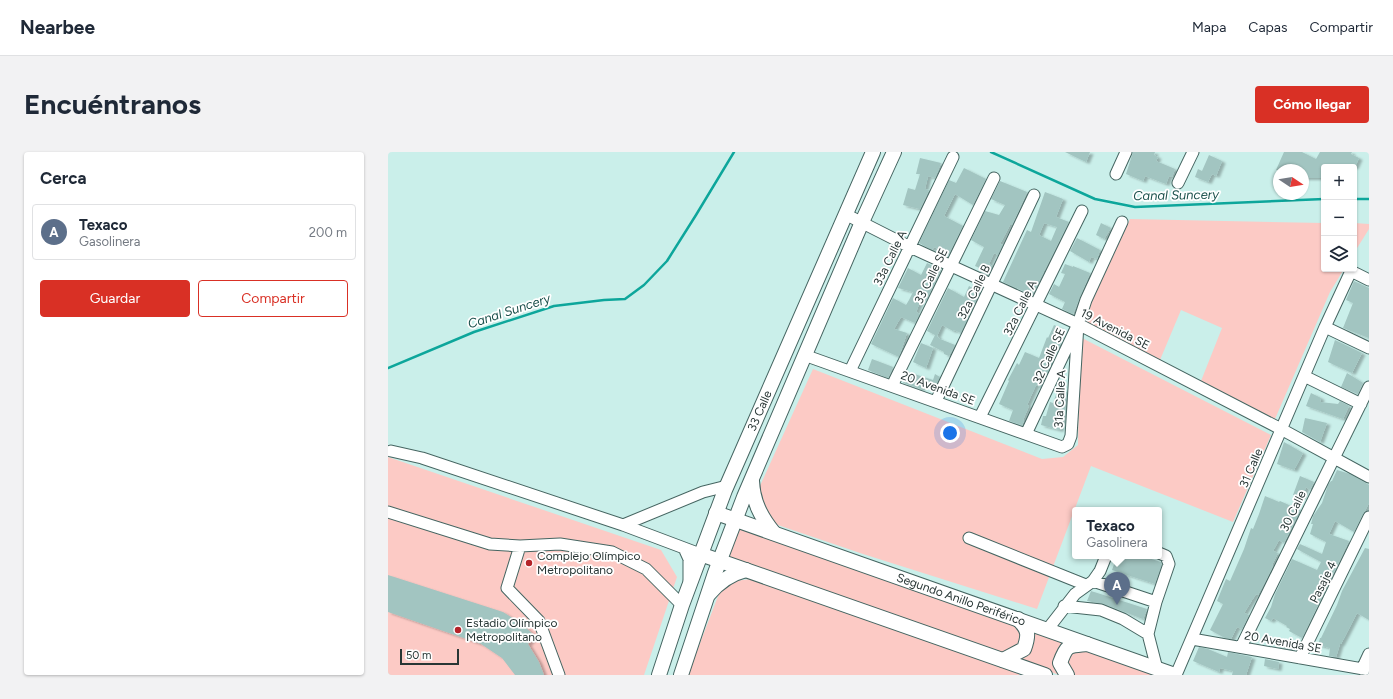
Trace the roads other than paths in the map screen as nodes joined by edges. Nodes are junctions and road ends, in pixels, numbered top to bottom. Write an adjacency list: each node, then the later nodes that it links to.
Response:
1 (873, 152): 11 (main road, 33 Calle)
2 (894, 152): 12 (main road, 33 Calle)
3 (1126, 152): 6 (street)
4 (1193, 152): 8 (street)
5 (953, 157): 14 (street, 33a Calle A)
6 (1116, 174)
7 (994, 178): 15 (street, 33 Calle SE)
8 (1178, 183)
9 (1034, 195): 17 (street, 32a Calle B)
10 (1082, 210): 18 (street, 32a Calle A)
11 (845, 214): 12 (street, 19 Avenida SE); 37 (main road, 33 Calle)
12 (862, 222): 14 (street, 19 Avenida SE); 22 (main road, 33 Calle)
13 (1122, 222): 19 (street, 32 Calle SE)
14 (910, 247): 15 (street, 19 Avenida SE); 23 (street, 33a Calle A)
15 (950, 266): 17 (street, 19 Avenida SE); 25 (street, 33 Calle SE)
16 (1369, 280): 20 (street, 31 Calle)
17 (992, 285): 18 (street, 19 Avenida SE); 27 (street, 32a Calle B)
18 (1036, 305): 19 (street, 19 Avenida SE); 29 (street, 32a Calle A)
19 (1078, 324): 30 (street, 19 Avenida SE); 31 (street, 32 Calle SE); 32 (street, 31a Calle A)
20 (1325, 327): 21 (street); 24 (street, 31 Calle)
21 (1369, 348)
22 (804, 355): 23 (street, 20 Avenida SE); 36 (main road, 33 Calle)
23 (850, 371): 25 (street, 20 Avenida SE)
24 (1304, 376): 28 (street); 30 (street, 31 Calle)
25 (892, 386): 27 (street, 20 Avenida SE)
26 (1369, 387): 28 (street, 30 Calle)
27 (936, 401): 29 (street, 20 Avenida SE)
28 (1361, 404): 34 (street, 30 Calle)
29 (980, 417): 31 (street, 20 Avenida SE)
30 (1281, 429): 34 (street, 19 Avenida SE); 61 (street, 31 Calle)
31 (1026, 434): 32 (street, 20 Avenida SE)
32 (1062, 447)
33 (391, 451): 42 (street)
34 (1334, 458): 35 (street, 19 Avenida SE); 63 (street, 30 Calle)
35 (1369, 477)
36 (752, 479): 41 (main road, 33 Calle); 43 (main road)
37 (727, 486): 39 (main road, 33 Calle); 42 (street)
38 (388, 512): 45 (street)
39 (716, 513): 41 (main road, Segundo Anillo Periférico); 47 (main road, 33 Calle)
40 (1369, 517): 65 (street, Pasaje 4)
41 (741, 522): 43 (main road, Segundo Anillo Periférico); 50 (main road, 33 Calle)
42 (623, 525): 46 (street)
43 (774, 533): 58 (main road, Segundo Anillo Periférico)
44 (969, 538): 52 (street)
45 (520, 546): 56 (street); 69 (street)
46 (684, 548): 47 (street); 53 (street)
47 (700, 554): 50 (main road); 53 (main road, 33 Calle)
48 (1162, 554): 55 (street)
49 (1105, 559): 52 (street)
50 (726, 562): 51 (main road); 54 (main road, 33 Calle)
51 (746, 570): 54 (main road); 66 (main road)
52 (1089, 583): 55 (street); 57 (street)
53 (689, 585): 56 (main road, 33 Calle)
54 (706, 598): 71 (main road, 33 Calle)
55 (1156, 602): 60 (street)
56 (682, 605): 70 (main road, 33 Calle)
57 (1064, 606): 59 (street); 60 (street)
58 (1018, 619): 59 (main road, Segundo Anillo Periférico); 66 (main road)
59 (1047, 630): 62 (main road, Segundo Anillo Periférico)
60 (1148, 634): 67 (street)
61 (1192, 639): 63 (street, 20 Avenida SE); 74 (street, 31 Calle)
62 (1087, 644): 67 (main road, Segundo Anillo Periférico); 73 (main road)
63 (1241, 647): 65 (street, 20 Avenida SE)
64 (1369, 654): 68 (street)
65 (1300, 658): 68 (street, 20 Avenida SE)
66 (1003, 660): 72 (main road)
67 (1157, 669): 74 (main road, Segundo Anillo Periférico)
68 (1365, 670)
69 (559, 675)
70 (659, 675)
71 (681, 675)
72 (1045, 675)
73 (1067, 675)
74 (1176, 675)

